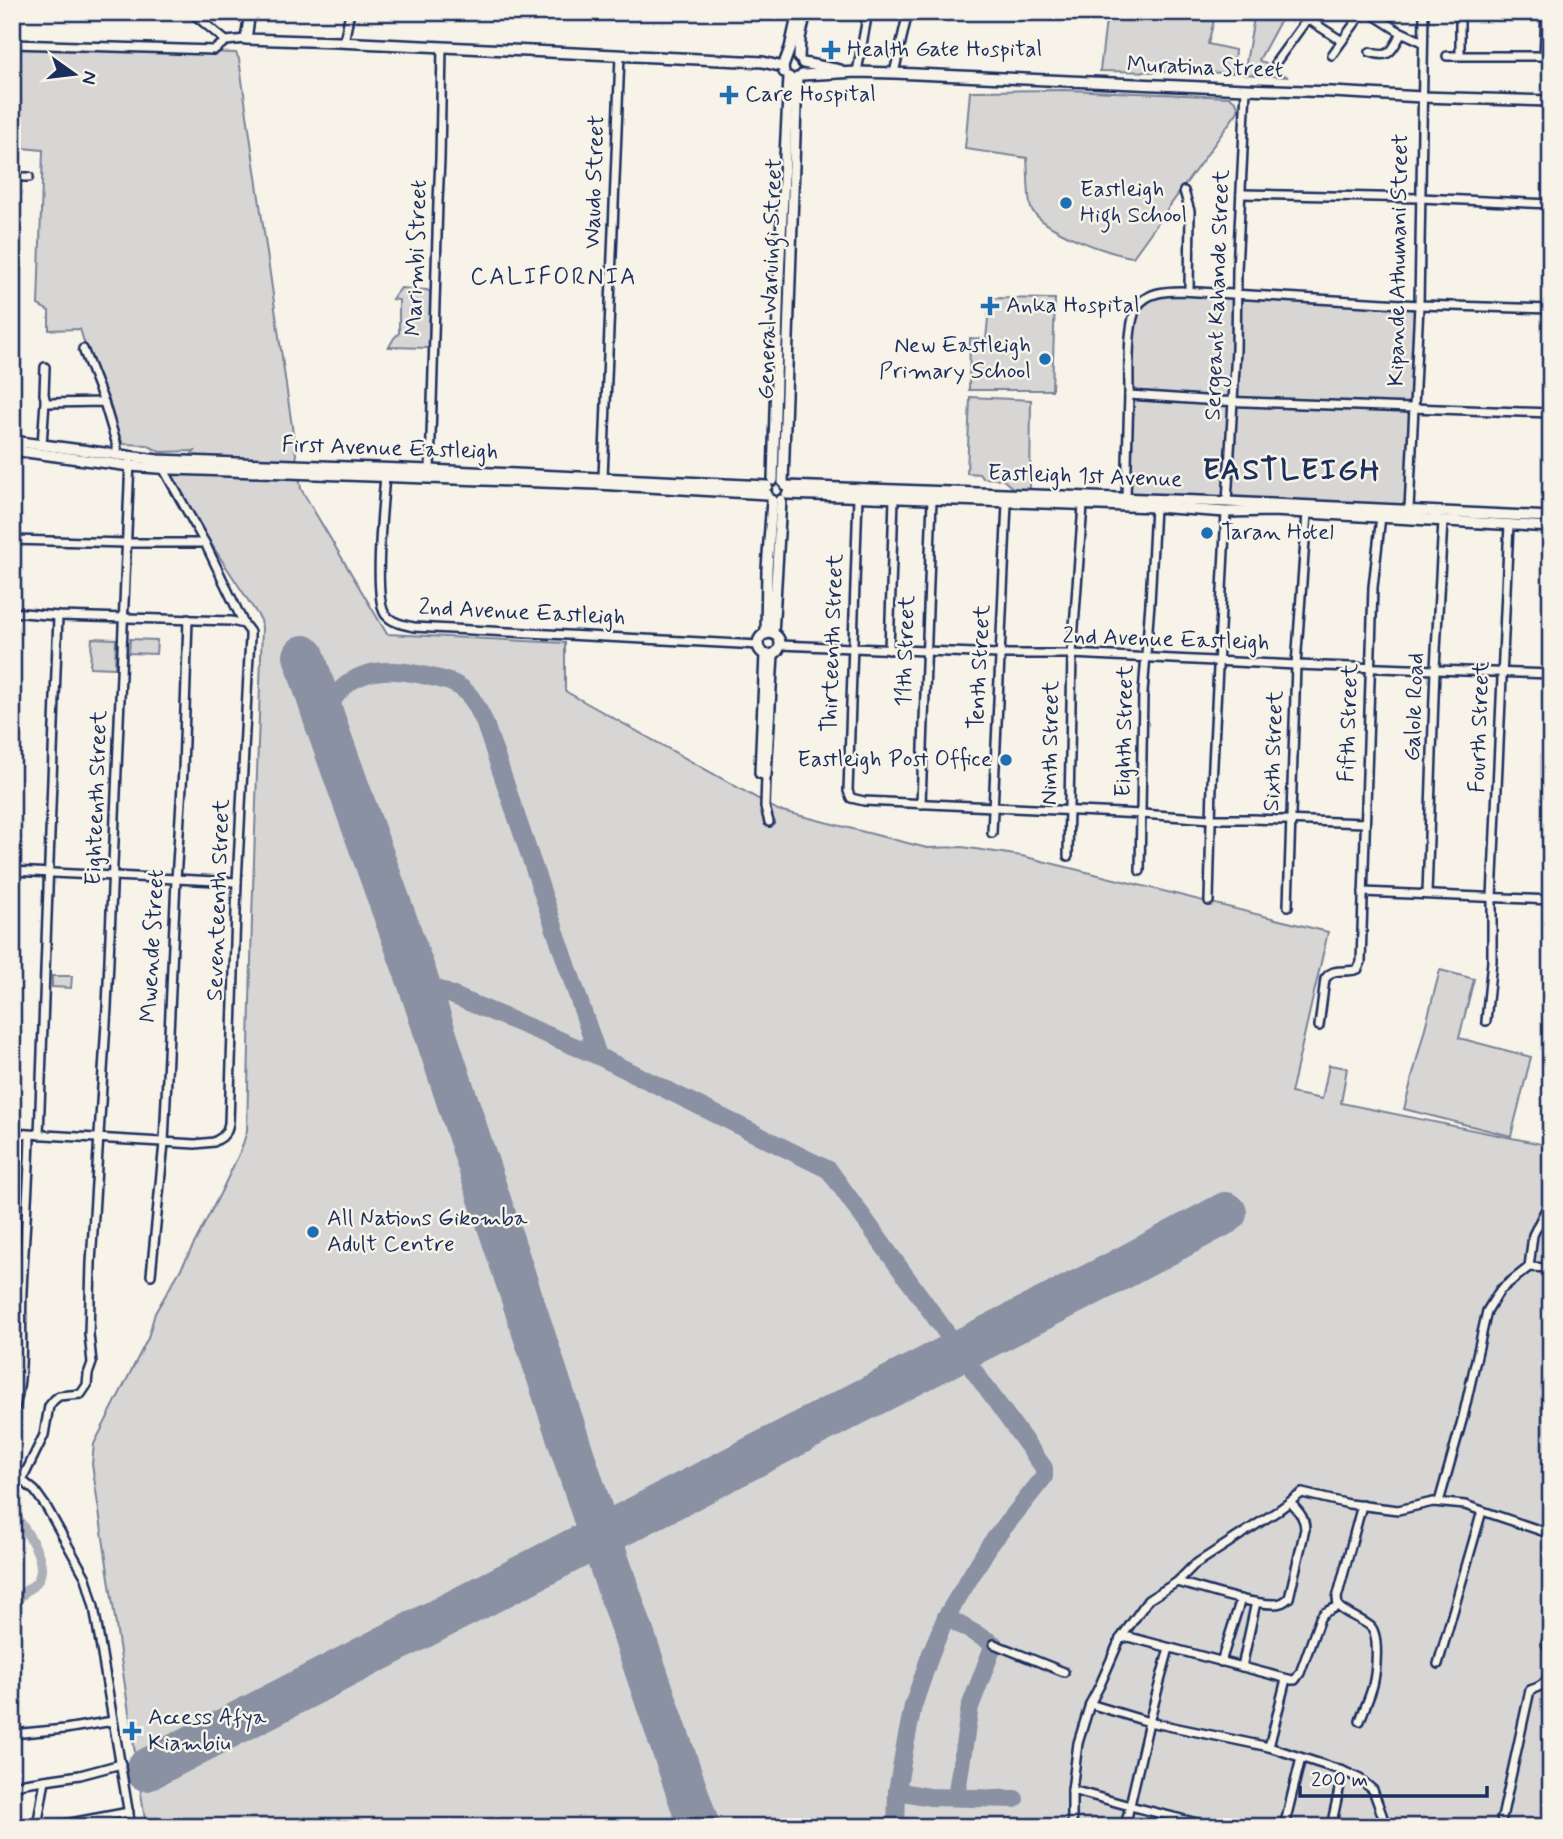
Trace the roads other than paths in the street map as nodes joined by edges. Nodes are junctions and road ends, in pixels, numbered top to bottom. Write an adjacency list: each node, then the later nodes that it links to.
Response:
1 (191, 12): 13 (street)
2 (250, 12): 15 (main road)
3 (350, 12): 19 (street)
4 (798, 12): 30 (main road)
5 (806, 12): 28 (main road)
6 (868, 12): 31 (street)
7 (908, 12): 32 (street)
8 (1363, 12): 17 (street)
9 (1369, 12): 14 (street)
10 (1424, 12): 18 (street, Kipande Athumani Street)
11 (1460, 12): 24 (street)
12 (1546, 12): 27 (street)
13 (202, 16): 16 (street)
14 (1402, 33): 18 (street); 22 (street)
15 (246, 39): 16 (street); 19 (main road)
16 (226, 41): 20 (street)
17 (1342, 41): 23 (street); 29 (street)
18 (1423, 41): 35 (street, Kipande Athumani Street)
19 (344, 42): 21 (main road)
20 (12, 44)
21 (442, 47): 25 (main road); 63 (street, Marimbi Street)
22 (1370, 52)
23 (1332, 55)
24 (1460, 55): 26 (street); 27 (street)
25 (620, 56): 30 (main road); 65 (street, Waudo Street)
26 (1447, 56)
27 (1547, 56)
28 (801, 61): 30 (main road); 31 (main road, Muratina Street); 33 (main road)
29 (1276, 62)
30 (784, 64): 33 (main road)
31 (857, 72): 32 (main road, Muratina Street); 33 (main road, Muratina Street)
32 (894, 73): 34 (main road, Muratina Street)
33 (796, 77): 43 (main road, General Waruingi Street); 44 (main road, General Waruingi Street)
34 (1246, 89): 35 (main road, Muratina Street); 40 (street, Sergeant Kahande Street)
35 (1422, 97): 36 (main road, Muratina Street); 41 (street, Kipande Athumani Street)
36 (1551, 101)
37 (12, 177): 38 (street)
38 (29, 177)
39 (1184, 191): 45 (street)
40 (1241, 194): 41 (street); 46 (street, Sergeant Kahande Street)
41 (1420, 198): 42 (street); 47 (street, Kipande Athumani Street)
42 (1551, 204)
43 (779, 276): 44 (main road); 66 (main road, General Waruingi Street)
44 (790, 276): 66 (main road, General Waruingi Street)
45 (1189, 291): 46 (street); 51 (street)
46 (1237, 295): 47 (street); 53 (street, Sergeant Kahande Street)
47 (1419, 305): 48 (street); 55 (street, Kipande Athumani Street)
48 (1551, 309)
49 (83, 349): 54 (street)
50 (45, 368): 52 (street)
51 (1129, 395): 53 (street); 69 (street)
52 (45, 401): 54 (street); 58 (street)
53 (1234, 401): 55 (street); 73 (street, Sergeant Kahande Street)
54 (104, 402): 60 (street)
55 (1414, 408): 56 (street); 75 (street, Kipande Athumani Street)
56 (1551, 413)
57 (12, 441): 58 (main road, First Avenue Eastleigh)
58 (42, 445): 60 (main road, First Avenue Eastleigh)
59 (12, 450): 61 (main road, First Avenue Eastleigh)
60 (118, 456): 61 (main road, First Avenue Eastleigh)
61 (130, 462): 62 (main road, First Avenue Eastleigh); 63 (main road, First Avenue Eastleigh); 83 (street, Eighteenth Street)
62 (163, 468): 64 (main road, First Avenue Eastleigh); 84 (street, Seventeenth Street)
63 (430, 470): 65 (main road, First Avenue Eastleigh)
64 (385, 476): 66 (main road, First Avenue Eastleigh); 91 (street, 2nd Avenue Eastleigh)
65 (603, 478): 66 (main road, First Avenue Eastleigh)
66 (777, 490): 67 (main road, Eastleigh 1st Avenue); 69 (main road, Eastleigh 1st Avenue); 90 (main road, General Waruingi Street)
67 (858, 496): 68 (main road, Eastleigh 1st Avenue); 93 (street, Thirteenth Street)
68 (894, 498): 70 (main road, Eastleigh 1st Avenue); 94 (street)
69 (1126, 498): 73 (main road, Eastleigh 1st Avenue)
70 (932, 499): 71 (main road, Eastleigh 1st Avenue); 95 (street, 11th Street)
71 (1007, 503): 72 (main road, Eastleigh 1st Avenue); 97 (street, Tenth Street)
72 (1083, 505): 74 (main road, Eastleigh 1st Avenue); 98 (street, Ninth Street)
73 (1226, 507): 74 (main road, Eastleigh 1st Avenue); 75 (main road, Eastleigh 1st Avenue); 76 (main road, Eastleigh 1st Avenue); 100 (street, Sergeant Kahande Street)
74 (1155, 508): 99 (street, Eighth Street)
75 (1409, 509): 78 (main road, Eastleigh 1st Avenue)
76 (1307, 513): 77 (main road, Eastleigh 1st Avenue); 101 (street, Sixth Street)
77 (1381, 516): 79 (main road, Eastleigh 1st Avenue); 102 (street, Fifth Street)
78 (1551, 517)
79 (1443, 521): 80 (main road, Eastleigh 1st Avenue); 103 (street, Galole Road)
80 (1509, 524): 81 (main road, Eastleigh 1st Avenue); 104 (street, Fourth Street)
81 (1551, 527)
82 (12, 540): 83 (street)
83 (126, 543): 84 (street); 87 (street, Eighteenth Street)
84 (205, 543): 89 (street, Seventeenth Street)
85 (12, 612): 86 (street)
86 (58, 616): 87 (street); 119 (street)
87 (123, 617): 88 (street); 120 (street, Eighteenth Street)
88 (188, 619): 89 (street); 121 (street, Mwende Street)
89 (244, 624): 122 (street, Seventeenth Street)
90 (770, 634): 91 (main road); 92 (main road)
91 (759, 645): 96 (main road)
92 (780, 645): 93 (street, 2nd Avenue Eastleigh); 96 (main road)
93 (852, 648): 94 (street, 2nd Avenue Eastleigh); 107 (street, Thirteenth Street)
94 (889, 650): 95 (street, 2nd Avenue Eastleigh)
95 (925, 651): 97 (street, 2nd Avenue Eastleigh); 107 (street, 11th Street)
96 (769, 654): 106 (main road)
97 (999, 654): 98 (street, 2nd Avenue Eastleigh); 108 (street, Tenth Street)
98 (1072, 654): 99 (street, 2nd Avenue Eastleigh); 109 (street, Ninth Street)
99 (1145, 658): 100 (street, 2nd Avenue Eastleigh); 110 (street, Eighth Street)
100 (1219, 660): 101 (street, 2nd Avenue Eastleigh); 111 (street, Sergeant Kahande Street)
101 (1296, 665): 102 (street, 2nd Avenue Eastleigh); 112 (street, Sixth Street)
102 (1370, 667): 103 (street, 2nd Avenue Eastleigh); 114 (street, Fifth Street)
103 (1435, 669): 104 (street, 2nd Avenue Eastleigh); 124 (street, Galole Road)
104 (1502, 672): 105 (street, 2nd Avenue Eastleigh); 125 (street, Fourth Street)
105 (1551, 674)
106 (766, 775): 113 (street)
107 (921, 804): 108 (street)
108 (993, 807): 109 (street); 115 (street, Tenth Street)
109 (1068, 810): 110 (street); 116 (street, Ninth Street)
110 (1142, 814): 111 (street); 118 (street, Eighth Street)
111 (1212, 819): 112 (street); 127 (street, Sergeant Kahande Street)
112 (1291, 820): 114 (street); 128 (street, Sixth Street)
113 (769, 822)
114 (1365, 823): 123 (street, Fifth Street)
115 (992, 833)
116 (1068, 856)
117 (12, 871): 119 (street)
118 (1140, 871)
119 (48, 872): 120 (street); 132 (street)
120 (114, 877): 121 (street); 133 (street, Eighteenth Street)
121 (176, 880): 122 (street); 134 (street, Mwende Street)
122 (237, 882): 134 (street, Seventeenth Street)
123 (1363, 892): 124 (street); 130 (street, Fifth Street)
124 (1427, 894): 125 (street)
125 (1492, 898): 126 (street); 129 (street, Fourth Street)
126 (1551, 900)
127 (1209, 901)
128 (1288, 906)
129 (1486, 1021)
130 (1319, 1026)
131 (12, 1133): 132 (street)
132 (34, 1135): 133 (street); 139 (street)
133 (100, 1139): 134 (street); 141 (street, Eighteenth Street)
134 (164, 1143): 138 (street, Mwende Street)
135 (1551, 1207): 136 (street)
136 (1529, 1267): 137 (street); 143 (street)
137 (1551, 1268)
138 (151, 1275)
139 (12, 1417)
140 (12, 1472): 141 (street)
141 (22, 1480): 165 (street)
142 (1302, 1493): 144 (street); 145 (street); 147 (street)
143 (1439, 1502): 145 (street); 146 (street)
144 (1290, 1503): 147 (street); 149 (street)
145 (1362, 1505): 152 (street)
146 (1482, 1511): 148 (street); 160 (street)
147 (1302, 1516): 151 (street)
148 (1551, 1534)
149 (1177, 1582): 150 (street); 154 (street)
150 (1241, 1599): 151 (street); 159 (street)
151 (1256, 1602): 161 (street)
152 (1338, 1606): 163 (street); 166 (street)
153 (1551, 1631): 157 (street)
154 (1119, 1639): 156 (street); 164 (street)
155 (994, 1644): 162 (street)
156 (1169, 1648): 159 (street); 167 (street)
157 (1551, 1654)
158 (1551, 1660): 188 (street)
159 (1221, 1662): 161 (street)
160 (1438, 1664)
161 (1242, 1667): 163 (street)
162 (1064, 1672)
163 (1286, 1679): 169 (street)
164 (1090, 1704): 167 (street); 175 (street)
165 (113, 1720): 168 (street); 171 (street)
166 (1360, 1721)
167 (1149, 1722): 169 (street); 176 (street)
168 (12, 1734)
169 (1269, 1747): 170 (street)
170 (1301, 1758): 172 (street); 185 (street)
171 (121, 1764): 173 (street); 177 (street)
172 (1343, 1771): 178 (street); 186 (street)
173 (45, 1780): 174 (street); 179 (street)
174 (16, 1786)
175 (1072, 1790): 176 (street); 182 (street)
176 (1130, 1807): 183 (street); 184 (street)
177 (129, 1812): 180 (street); 181 (street)
178 (1383, 1825): 187 (street)
179 (37, 1827)
180 (49, 1827)
181 (131, 1827)
182 (1072, 1827)
183 (1125, 1827)
184 (1213, 1827)
185 (1284, 1827)
186 (1331, 1827)
187 (1399, 1827)
188 (1500, 1827)

